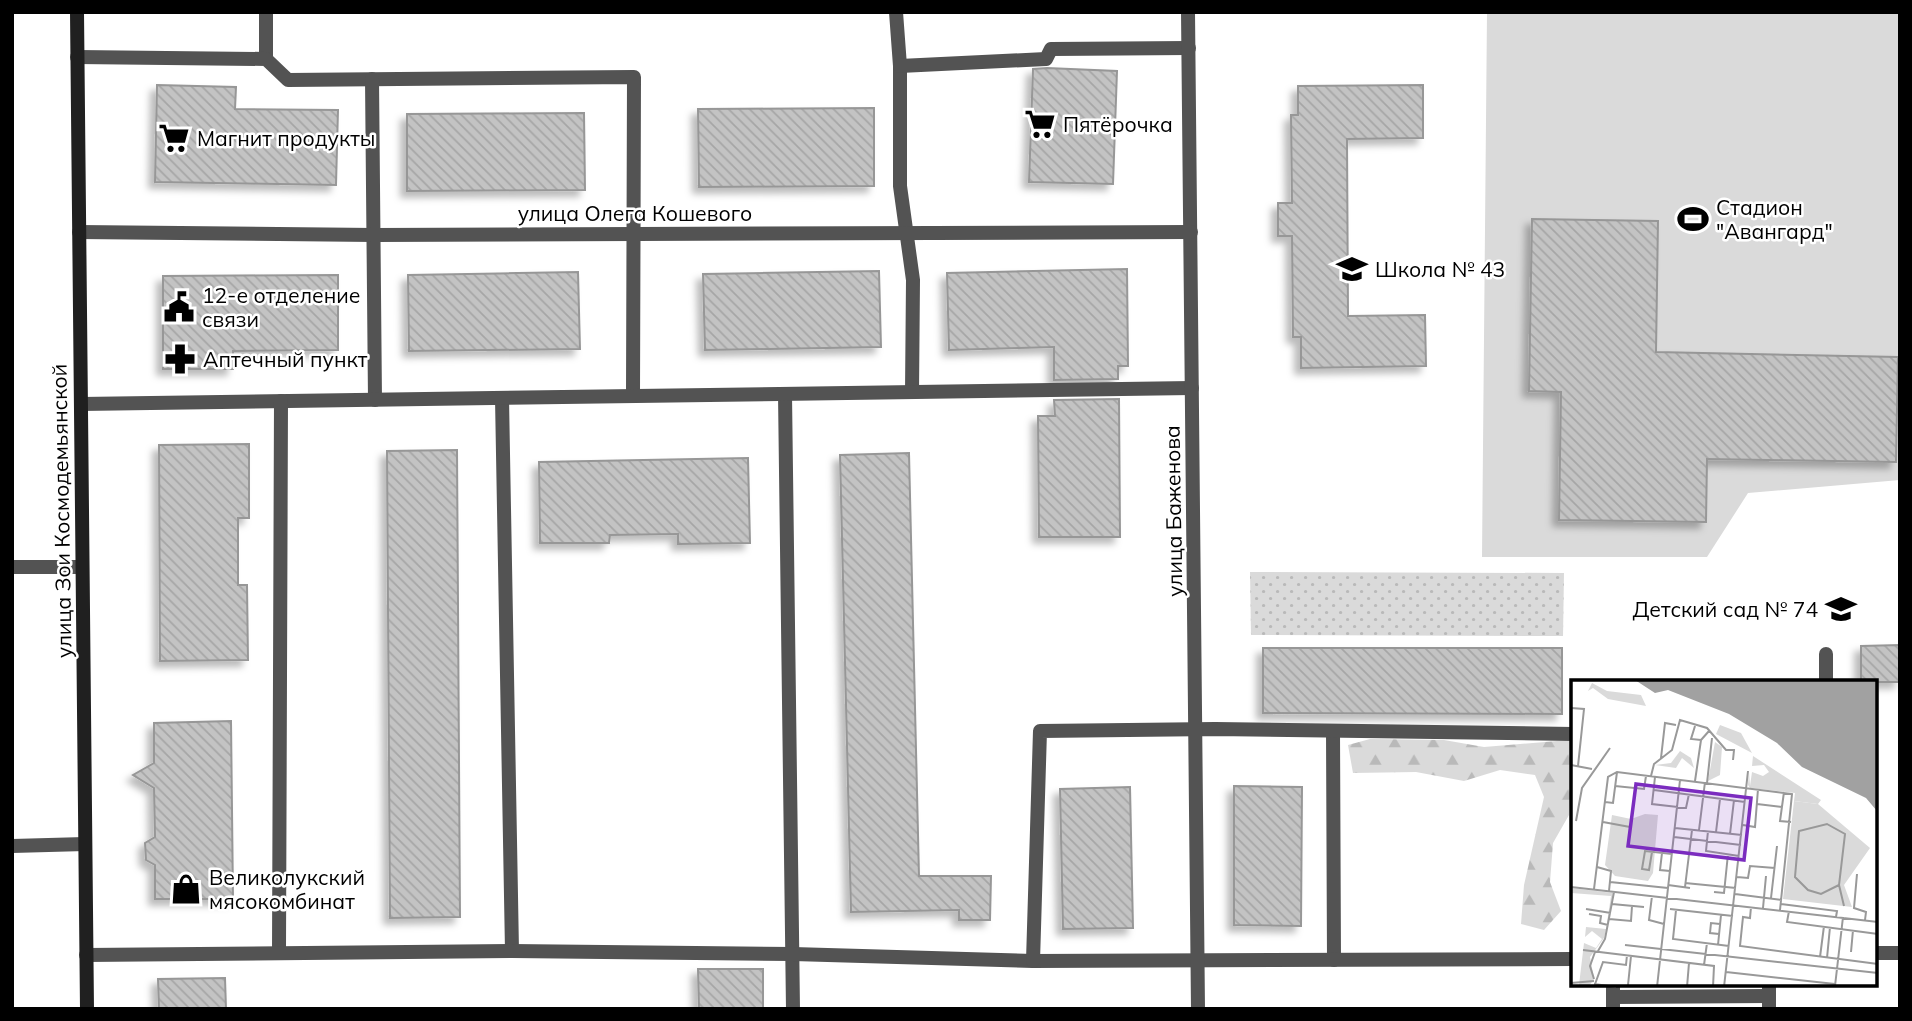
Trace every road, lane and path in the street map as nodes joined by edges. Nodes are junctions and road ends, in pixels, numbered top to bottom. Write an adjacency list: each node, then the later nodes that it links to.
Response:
1 (77, 12): 6 (street, улица Зои Космодемьянской)
2 (266, 12): 7 (street)
3 (896, 12): 8 (street)
4 (1188, 12): 5 (street, улица Баженова)
5 (1189, 48): 8 (street); 11 (street, улица Баженова)
6 (77, 57): 7 (street); 10 (street, улица Зои Космодемьянской)
7 (266, 59): 9 (street)
8 (900, 66): 12 (street)
9 (372, 79): 13 (street); 14 (street)
10 (79, 232): 14 (street, улица Олега Кошевого); 22 (street, улица Зои Космодемьянской)
11 (1191, 232): 12 (street, улица Олега Кошевого); 15 (street, улица Баженова)
12 (906, 233): 13 (street, улица Олега Кошевого); 16 (street)
13 (634, 234): 14 (street, улица Олега Кошевого); 18 (street)
14 (374, 235): 20 (street)
15 (1192, 388): 16 (street); 27 (street, улица Баженова)
16 (912, 392): 17 (street)
17 (785, 394): 18 (street); 36 (street)
18 (633, 396): 19 (street)
19 (502, 398): 20 (street); 32 (street)
20 (374, 400): 21 (street)
21 (281, 401): 22 (street); 33 (street)
22 (80, 404): 24 (street, улица Зои Космодемьянской)
23 (12, 567): 24 (street)
24 (82, 567): 30 (street, улица Зои Космодемьянской)
25 (1826, 654): 26 (street)
26 (1826, 680)
27 (1196, 729): 28 (street); 38 (street, улица Баженова); 41 (street)
28 (1333, 731): 29 (street); 39 (street)
29 (1571, 734)
30 (85, 844): 31 (street); 37 (street, улица Зои Космодемьянской)
31 (12, 846)
32 (512, 951): 33 (street); 36 (street)
33 (279, 953): 37 (street)
34 (1877, 953): 35 (street)
35 (1900, 953)
36 (793, 954): 41 (street); 45 (street)
37 (86, 955): 44 (street, улица Зои Космодемьянской)
38 (1198, 960): 39 (street); 41 (street); 46 (street, улица Баженова)
39 (1334, 960): 40 (street)
40 (1571, 960)
41 (1033, 961)
42 (1769, 996): 43 (street)
43 (1613, 997)
44 (87, 1009)
45 (793, 1009)
46 (1198, 1009)

